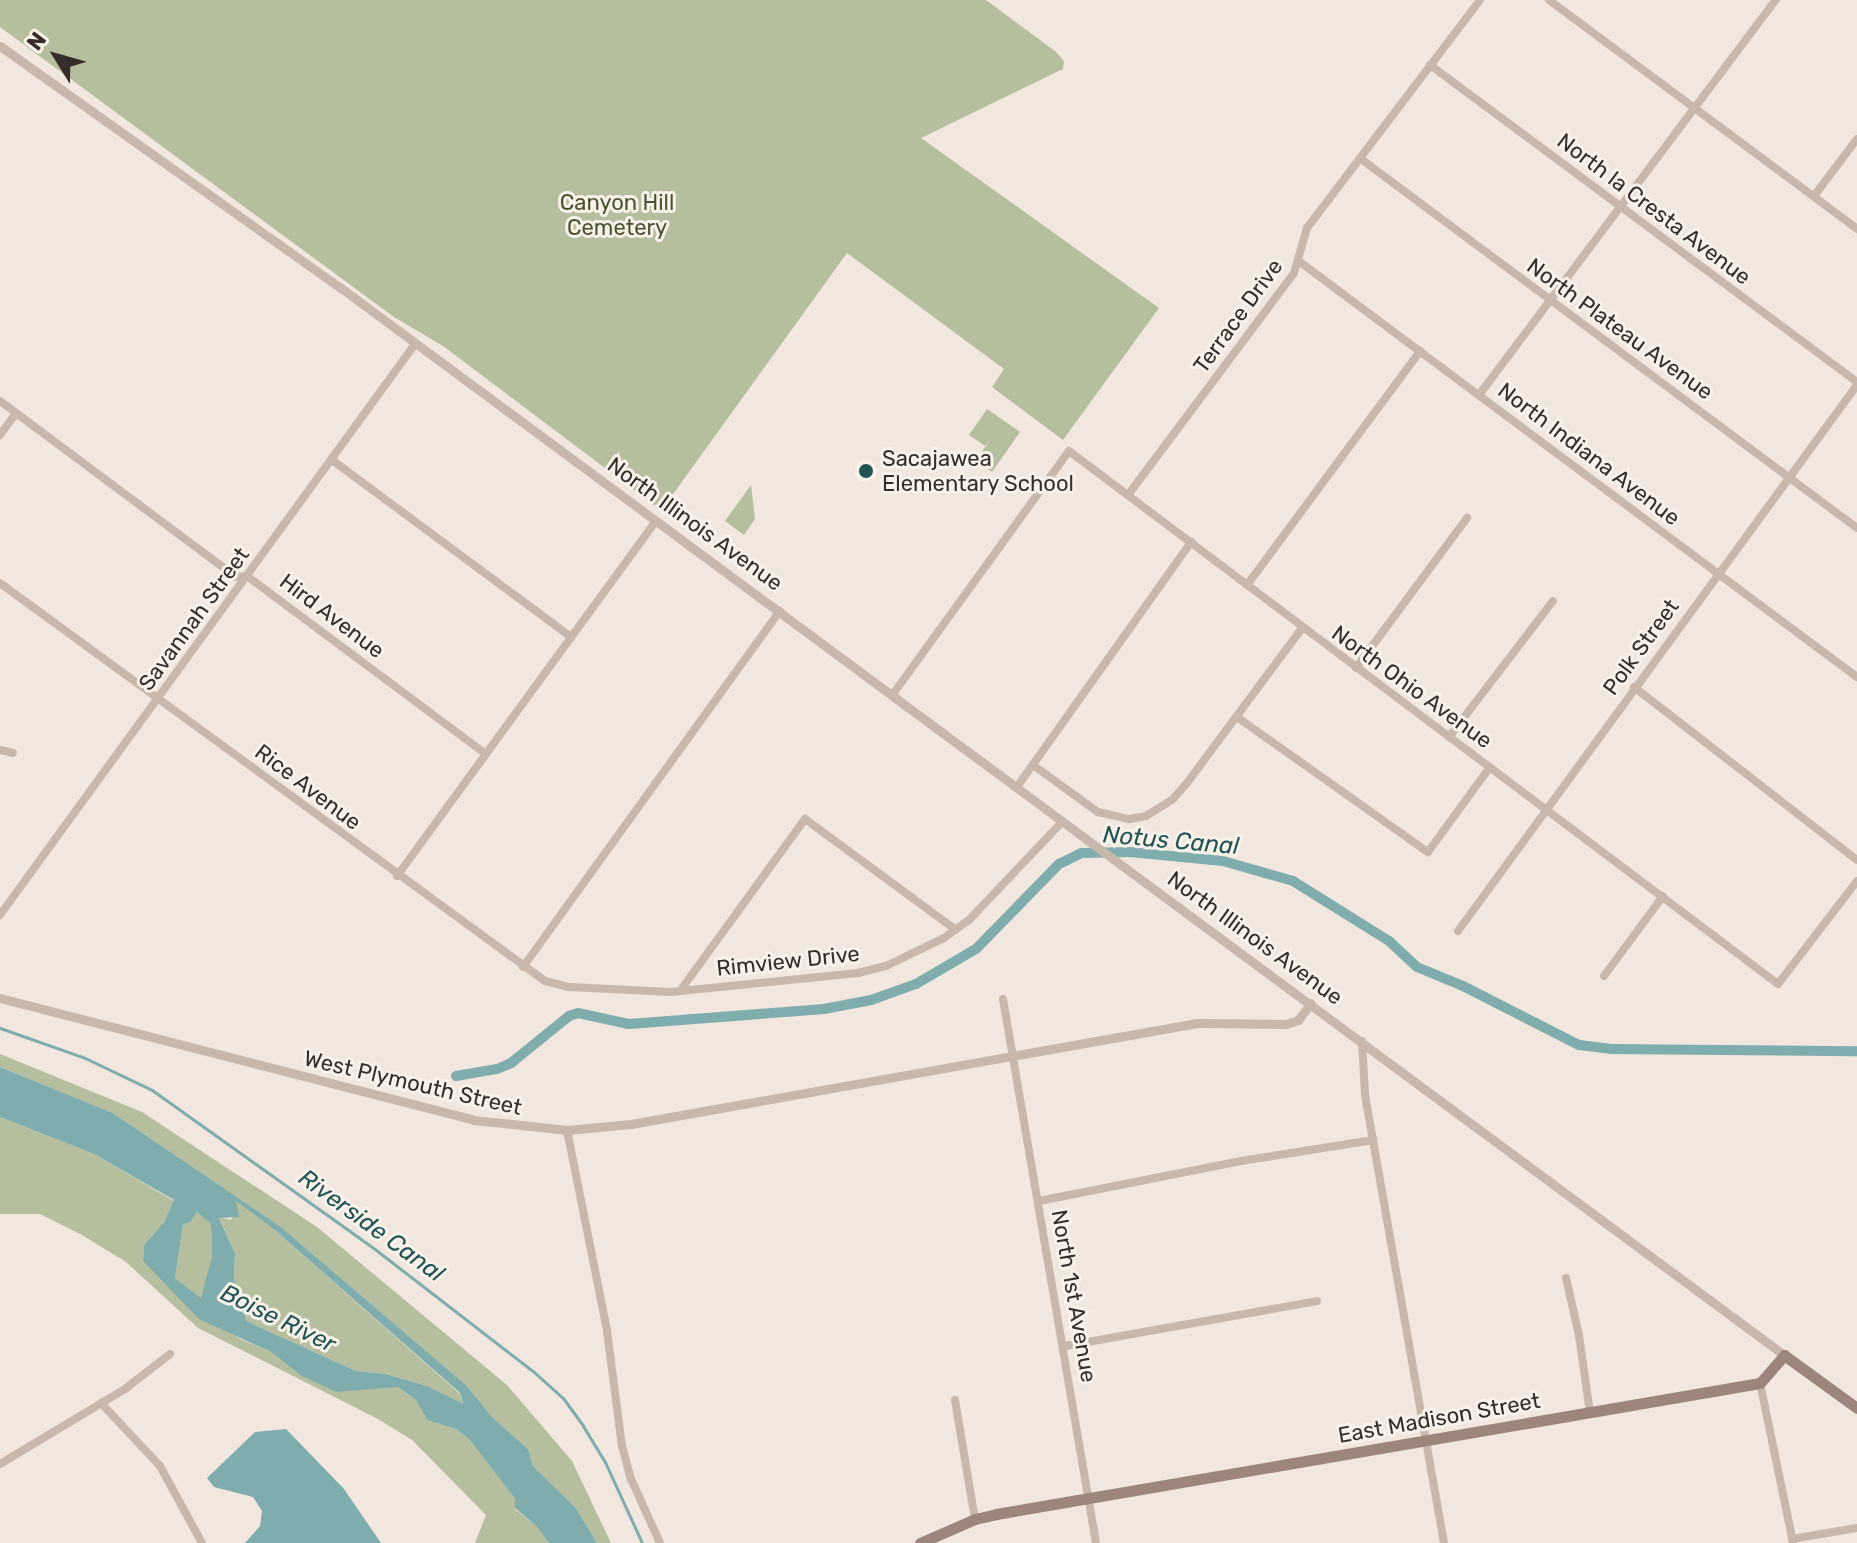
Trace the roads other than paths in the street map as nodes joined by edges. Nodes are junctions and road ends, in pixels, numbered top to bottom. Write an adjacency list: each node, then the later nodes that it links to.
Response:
1 (1480, 0): 5 (street, Terrace Drive)
2 (1549, 0): 6 (street)
3 (1776, 0): 6 (street)
4 (0, 46): 14 (street, North Illinois Avenue)
5 (1430, 65): 8 (street, Terrace Drive); 10 (street, North la Cresta Avenue)
6 (1694, 108): 9 (street); 10 (street)
7 (1857, 139): 9 (street)
8 (1361, 159): 12 (street, Terrace Drive); 13 (street, North Plateau Avenue)
9 (1814, 196): 11 (street)
10 (1621, 207): 13 (street); 16 (street, North la Cresta Avenue)
11 (1857, 229)
12 (1300, 262): 15 (street, North Indiana Avenue); 23 (street, Terrace Drive)
13 (1551, 300): 17 (street); 22 (street, North Plateau Avenue)
14 (415, 344): 21 (street, Savannah Street); 25 (street, North Illinois Avenue)
15 (1420, 351): 17 (street, North Indiana Avenue); 31 (street)
16 (1857, 384): 22 (street, Polk Street)
17 (1479, 395): 28 (street, North Indiana Avenue)
18 (0, 401): 19 (street, Hird Avenue)
19 (16, 413): 20 (street); 29 (street, Hird Avenue)
20 (0, 435)
21 (332, 460): 29 (street, Savannah Street); 35 (street)
22 (1789, 477): 26 (street, North Plateau Avenue); 28 (street, Polk Street)
23 (1128, 495): 27 (street, North Ohio Avenue); 39 (street, North Ohio Avenue)
24 (1467, 518): 36 (street)
25 (656, 521): 33 (street, North Illinois Avenue); 35 (street)
26 (1857, 528)
27 (1191, 542): 31 (street, North Ohio Avenue); 46 (street)
28 (1718, 572): 37 (street, North Indiana Avenue); 38 (street, Polk Street)
29 (247, 576): 40 (street, Savannah Street); 45 (street, Hird Avenue)
30 (0, 583): 40 (street, Rice Avenue)
31 (1247, 585): 34 (street, North Ohio Avenue)
32 (1553, 601): 42 (street)
33 (780, 611): 39 (street, North Illinois Avenue); 58 (street)
34 (1302, 628): 36 (street, North Ohio Avenue); 41 (street)
35 (571, 637): 45 (street)
36 (1356, 668): 42 (street, North Ohio Avenue)
37 (1857, 677)
38 (1634, 687): 49 (street, Polk Street); 51 (street)
39 (893, 694): 48 (street, North Illinois Avenue)
40 (158, 698): 52 (street, Rice Avenue); 55 (street, Savannah Street)
41 (1237, 717): 46 (street); 47 (street)
42 (1449, 737): 47 (street, North Ohio Avenue)
43 (0, 750): 44 (street)
44 (13, 753)
45 (486, 754): 52 (street)
46 (1033, 765): 48 (street)
47 (1490, 767): 49 (street, North Ohio Avenue)
48 (1017, 787): 50 (street, North Illinois Avenue)
49 (1546, 808): 54 (street, North Ohio Avenue); 57 (street, Polk Street)
50 (1062, 822): 56 (street, Rimview Drive); 64 (street, North Illinois Avenue)
51 (1857, 860)
52 (397, 876): 58 (street, Rice Avenue)
53 (1857, 881): 54 (street, North Ohio Avenue)
54 (1663, 896): 59 (street)
55 (0, 915)
56 (956, 930): 61 (street, Rimview Drive); 61 (street)
57 (1458, 931)
58 (523, 967): 60 (street, Rice Avenue)
59 (1604, 976)
60 (607, 989): 61 (street, Rimview Drive)
61 (680, 991)
62 (0, 998): 67 (street, West Plymouth Street)
63 (1003, 999): 66 (street, North 1st Avenue)
64 (1311, 1003): 65 (street, North Illinois Avenue); 66 (street, West Plymouth Street)
65 (1362, 1041): 68 (street); 74 (street, North Illinois Avenue)
66 (1012, 1056): 67 (street, West Plymouth Street); 69 (street, North 1st Avenue)
67 (567, 1130): 87 (street)
68 (1373, 1140): 69 (street); 80 (street)
69 (1039, 1201): 72 (street, North 1st Avenue)
70 (1566, 1278): 79 (street)
71 (1317, 1301): 72 (street)
72 (1065, 1346): 82 (street, North 1st Avenue)
73 (170, 1354): 77 (street)
74 (1784, 1355): 75 (main road); 78 (main road, North Illinois Avenue)
75 (1760, 1383): 79 (main road, East Madison Street); 85 (street)
76 (955, 1400): 83 (street)
77 (101, 1403): 81 (street); 86 (street)
78 (1857, 1408)
79 (1590, 1413): 80 (main road, East Madison Street)
80 (1425, 1441): 82 (main road, East Madison Street); 90 (street)
81 (0, 1464)
82 (1089, 1499): 83 (main road, East Madison Street); 89 (street, North 1st Avenue)
83 (975, 1519): 88 (main road, East Madison Street)
84 (1857, 1528): 85 (street)
85 (1792, 1541)
86 (202, 1543)
87 (660, 1543)
88 (920, 1543)
89 (1096, 1543)
90 (1444, 1543)

